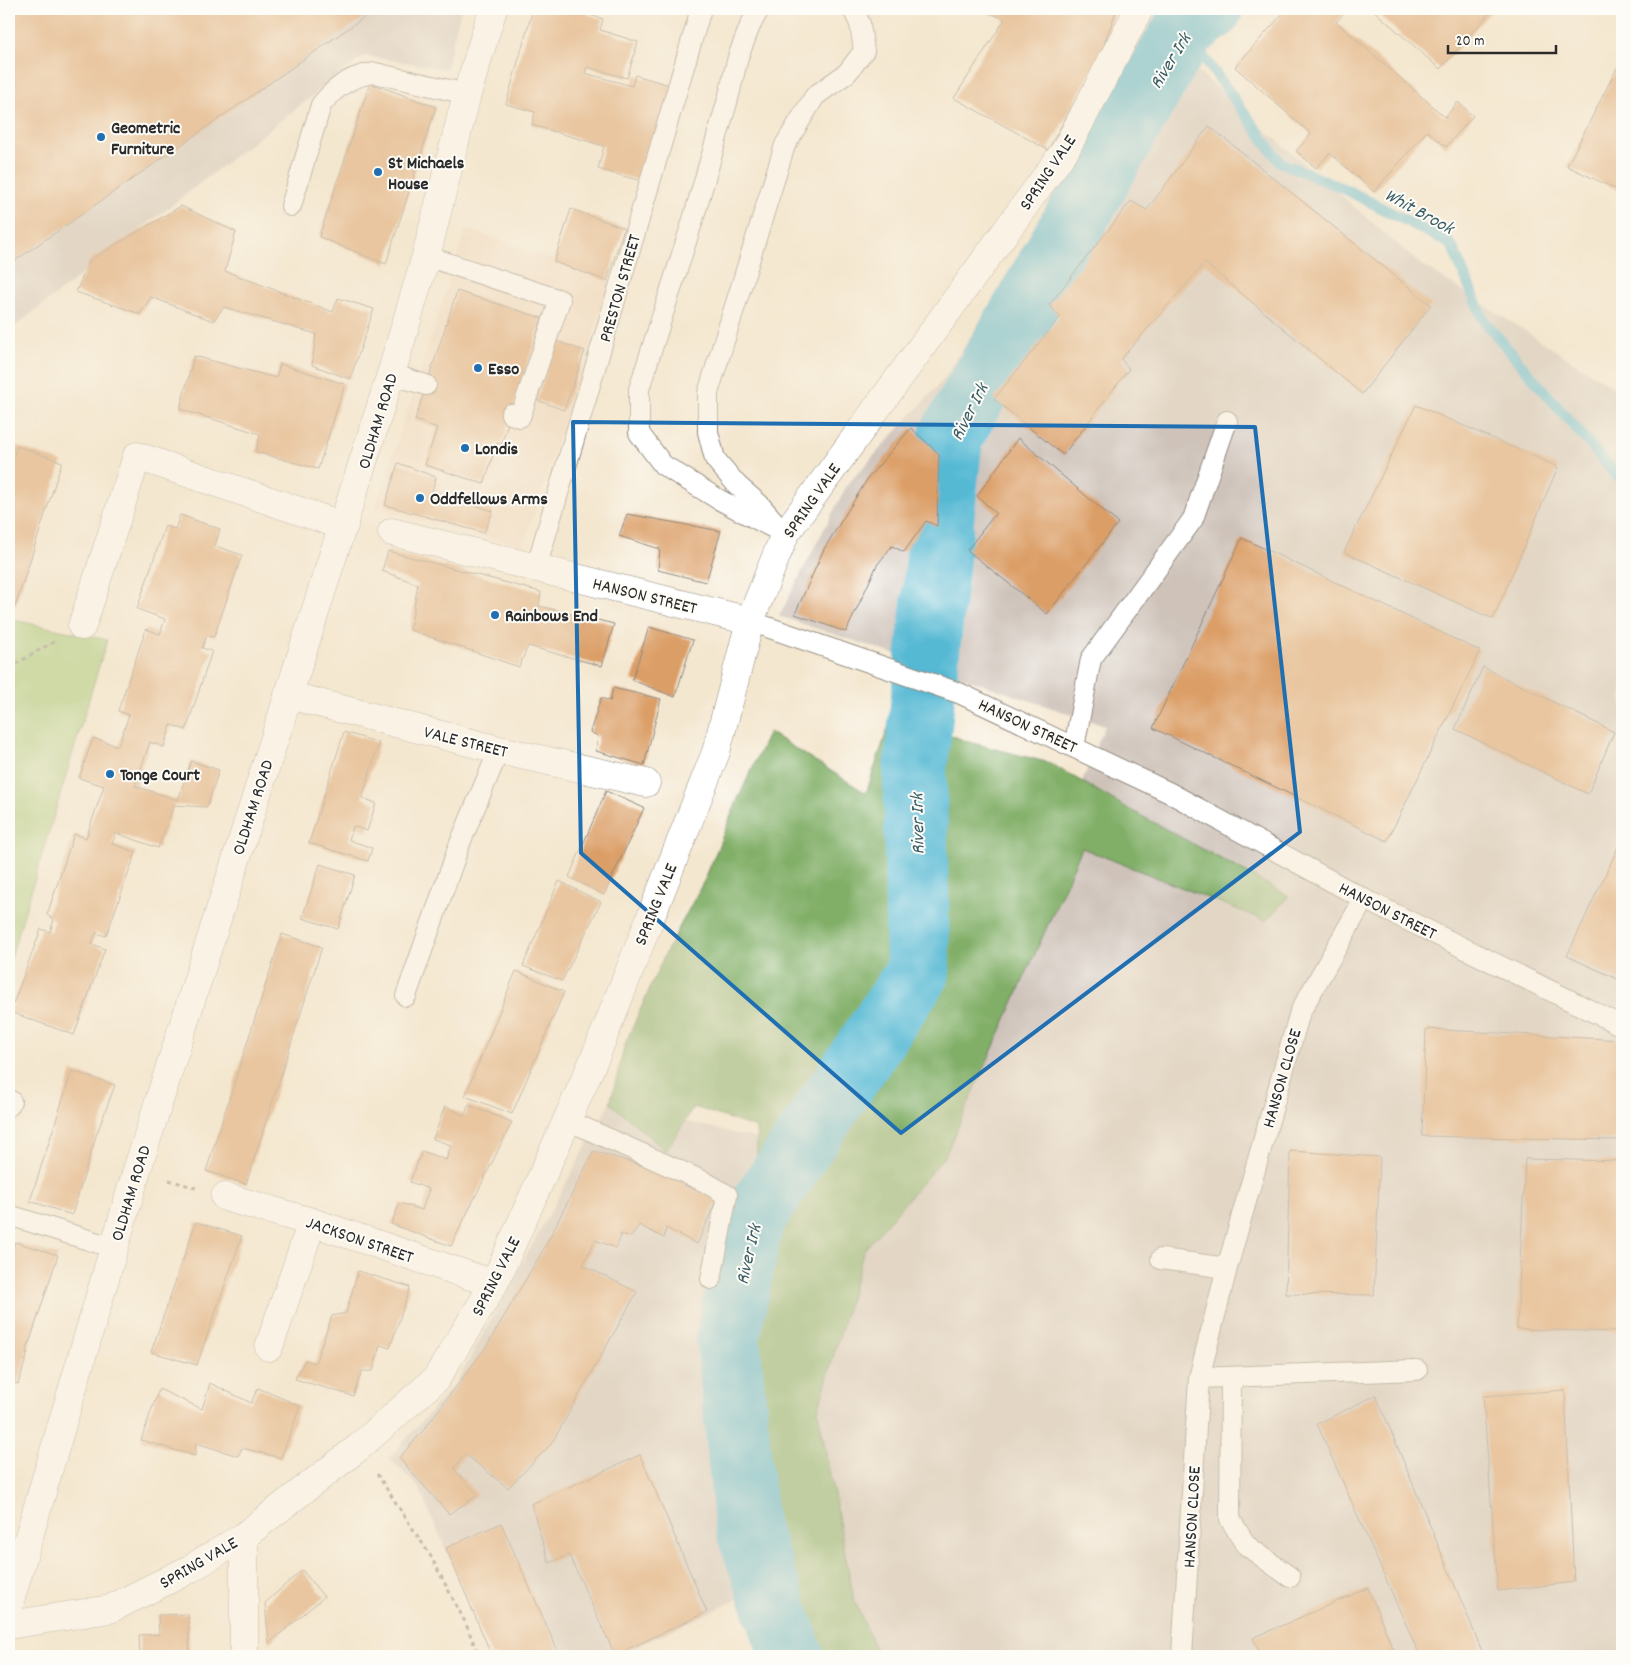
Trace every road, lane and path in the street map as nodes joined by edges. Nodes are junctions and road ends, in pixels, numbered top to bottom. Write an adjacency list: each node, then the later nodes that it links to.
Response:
1 (493, 9): 6 (street, OLDHAM ROAD)
2 (701, 9): 16 (lane, PRESTON STREET)
3 (758, 9): 15 (lane)
4 (853, 9): 15 (lane)
5 (1139, 9): 15 (street, SPRING VALE)
6 (468, 94): 7 (lane); 8 (street, OLDHAM ROAD)
7 (291, 206)
8 (426, 256): 9 (street, OLDHAM ROAD); 11 (lane)
9 (391, 374): 10 (lane); 13 (street, OLDHAM ROAD)
10 (426, 385)
11 (511, 414)
12 (1228, 421): 21 (lane)
13 (344, 526): 18 (street); 20 (street, OLDHAM ROAD)
14 (392, 532): 16 (street, HANSON STREET)
15 (785, 534): 17 (street, SPRING VALE)
16 (536, 568): 17 (street, HANSON STREET)
17 (750, 621): 21 (lane, HANSON STREET); 27 (street, SPRING VALE)
18 (82, 626): 19 (path)
19 (9, 668)
20 (288, 694): 22 (street, VALE STREET); 28 (street, OLDHAM ROAD)
21 (1074, 747): 24 (lane, HANSON STREET)
22 (499, 750): 23 (street, VALE STREET); 25 (lane)
23 (646, 783)
24 (1364, 899): 26 (lane, HANSON STREET); 34 (lane, HANSON CLOSE)
25 (406, 996)
26 (1622, 1026)
27 (567, 1120): 35 (lane); 36 (street, SPRING VALE)
28 (137, 1170): 29 (path); 32 (street, OLDHAM ROAD)
29 (225, 1197): 31 (street, JACKSON STREET)
30 (9, 1215): 32 (lane)
31 (312, 1222): 36 (street, JACKSON STREET); 37 (street)
32 (114, 1248): 44 (street, OLDHAM ROAD)
33 (1161, 1259): 34 (lane)
34 (1227, 1268): 40 (lane, HANSON CLOSE)
35 (711, 1279)
36 (494, 1284): 41 (street, SPRING VALE)
37 (269, 1347)
38 (1417, 1370): 39 (lane)
39 (1231, 1377): 40 (lane); 43 (lane)
40 (1199, 1378): 48 (lane, HANSON CLOSE)
41 (360, 1447): 42 (street, SPRING VALE); 47 (path)
42 (244, 1536): 45 (street, SPRING VALE); 46 (street)
43 (1290, 1577)
44 (9, 1604)
45 (9, 1625)
46 (244, 1656)
47 (478, 1656)
48 (1182, 1656)

